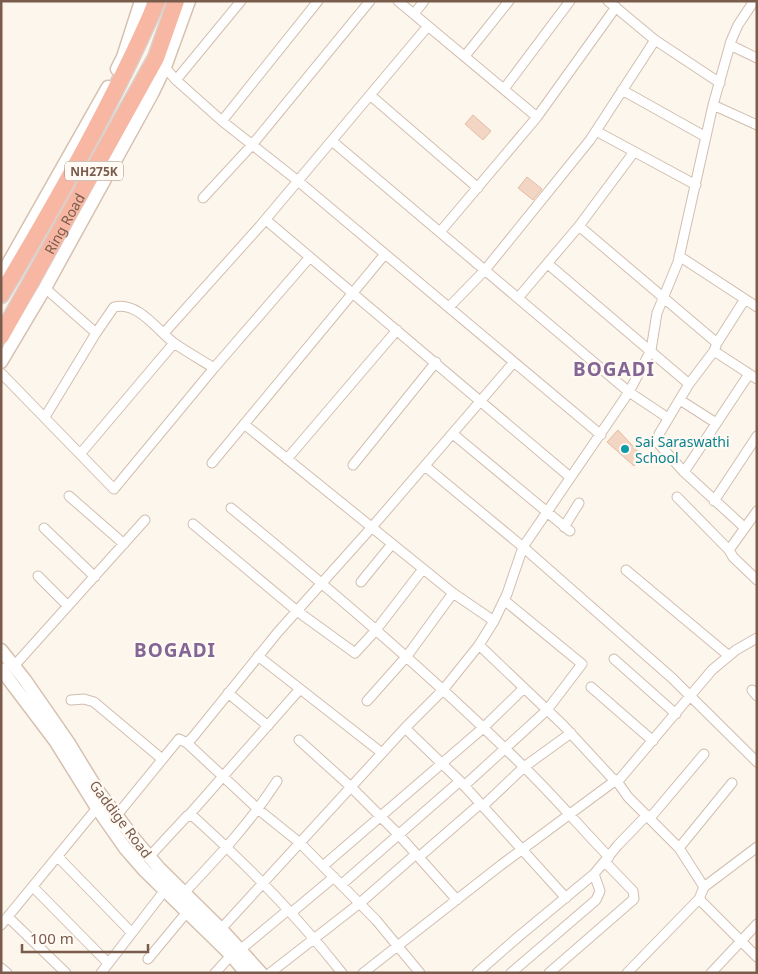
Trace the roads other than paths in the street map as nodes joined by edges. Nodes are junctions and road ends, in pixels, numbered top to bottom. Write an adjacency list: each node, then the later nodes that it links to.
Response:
1 (141, 1): 49 (main road)
2 (156, 1): 49 (highway, Ring Road / NH275K)
3 (176, 1): 22 (highway, Ring Road / NH275K)
4 (189, 1): 22 (main road)
5 (241, 1): 23 (street)
6 (318, 1): 30 (street)
7 (370, 1): 35 (street)
8 (398, 1): 16 (street)
9 (424, 1): 16 (street)
10 (509, 1): 20 (street)
11 (570, 1): 25 (street)
12 (608, 1): 15 (street)
13 (754, 1): 14 (street)
14 (748, 6): 19 (street)
15 (616, 7): 18 (street); 29 (street)
16 (414, 14): 17 (street)
17 (428, 26): 20 (street); 27 (street)
18 (656, 40): 24 (street); 26 (street)
19 (730, 45): 21 (street); 24 (street)
20 (465, 56): 25 (street)
21 (757, 58)
22 (160, 62): 23 (street); 50 (main road); 61 (highway, Ring Road / NH275K)
23 (176, 80): 30 (street)
24 (720, 83): 28 (street)
25 (504, 89): 29 (street)
26 (622, 90): 32 (street); 33 (street)
27 (370, 95): 34 (street); 39 (street)
28 (713, 105): 31 (street); 33 (street)
29 (537, 117): 39 (street)
30 (222, 121): 35 (street)
31 (757, 125)
32 (596, 131): 36 (street); 48 (street)
33 (706, 137): 38 (street)
34 (332, 141): 37 (street); 43 (street)
35 (252, 145): 37 (street); 40 (street)
36 (634, 152): 38 (street); 42 (street)
37 (298, 181): 41 (street); 44 (street)
38 (696, 185): 45 (street)
39 (478, 188): 43 (street)
40 (203, 198)
41 (266, 220): 46 (street); 60 (street)
42 (579, 226): 47 (street); 53 (street)
43 (440, 232): 48 (street)
44 (385, 254): 51 (street); 57 (street)
45 (679, 256): 53 (street); 55 (street)
46 (310, 257): 51 (street); 68 (street)
47 (548, 264): 54 (street); 64 (street)
48 (485, 270): 54 (street); 57 (street)
49 (8, 271): 52 (highway, Ring Road / NH275K)
50 (45, 288): 59 (street); 65 (main road)
51 (353, 292): 58 (street); 78 (street)
52 (1, 294)
53 (663, 296): 63 (street); 64 (street)
54 (518, 298): 72 (street)
55 (745, 299): 56 (street); 63 (street)
56 (757, 307)
57 (449, 308): 67 (street)
58 (397, 330): 66 (street); 83 (street)
59 (96, 332): 60 (street); 75 (street)
60 (164, 333): 62 (street)
61 (1, 336)
62 (174, 343): 68 (street); 82 (street)
63 (715, 347): 70 (street); 71 (street)
64 (651, 350): 71 (street); 72 (street)
65 (1, 362)
66 (436, 362): 74 (street); 85 (street)
67 (514, 362): 74 (street); 80 (street)
68 (214, 368): 82 (street)
69 (1, 372): 75 (street)
70 (753, 377): 77 (street)
71 (689, 384): 73 (street)
72 (629, 392): 76 (street); 80 (street)
73 (680, 400): 76 (street); 77 (street)
74 (482, 401): 79 (street); 88 (street)
75 (44, 417): 82 (street)
76 (668, 418): 87 (street)
77 (716, 423): 87 (street)
78 (244, 424): 83 (street); 84 (street)
79 (453, 434): 86 (street); 95 (street)
80 (601, 435): 88 (street)
81 (757, 436): 91 (street)
82 (81, 453)
83 (287, 459): 98 (street)
84 (212, 463)
85 (353, 464)
86 (425, 466): 98 (street); 103 (street)
87 (684, 472): 91 (street)
88 (570, 477): 95 (street)
89 (68, 496): 101 (street)
90 (677, 497): 104 (street)
91 (714, 501): 100 (street)
92 (578, 503): 95 (street)
93 (232, 508): 111 (street)
94 (757, 511): 100 (street)
95 (546, 513): 103 (street)
96 (145, 520): 101 (street)
97 (193, 524): 115 (street)
98 (372, 527): 102 (street); 111 (street)
99 (44, 528): 108 (street)
100 (745, 528): 104 (street)
101 (124, 544): 108 (street)
102 (392, 544): 105 (street); 110 (street)
103 (523, 547): 113 (street); 132 (street)
104 (729, 550): 109 (street)
105 (424, 569): 112 (street); 117 (street)
106 (626, 570): 123 (street)
107 (38, 576): 114 (street)
108 (95, 577): 114 (street)
109 (757, 580)
110 (361, 582)
111 (322, 583): 115 (street); 117 (street)
112 (453, 593): 116 (street); 122 (street)
113 (504, 600): 116 (street); 135 (street)
114 (68, 606): 125 (street)
115 (297, 610): 117 (street); 121 (street)
116 (494, 621): 119 (street)
117 (376, 630): 122 (street)
118 (757, 638): 123 (street)
119 (478, 645): 128 (street); 130 (street)
120 (1, 650): 125 (main road, Gaddige Road)
121 (258, 656): 129 (street); 131 (street)
122 (407, 656): 130 (street); 134 (street)
123 (729, 656): 132 (street)
124 (614, 659): 136 (street)
125 (14, 666): 161 (main road, Gaddige Road)
126 (1, 669): 158 (main road, Gaddige Road)
127 (591, 687): 142 (street)
128 (524, 688): 135 (street); 139 (street)
129 (300, 689): 137 (street); 145 (street)
130 (443, 690): 138 (street); 139 (street)
131 (228, 693): 137 (street); 143 (street)
132 (690, 696): 136 (street); 148 (street)
133 (71, 700): 147 (street)
134 (367, 701)
135 (547, 710): 140 (street); 144 (street)
136 (676, 714): 142 (street)
137 (268, 726): 151 (street)
138 (405, 728): 145 (street); 149 (street)
139 (483, 728): 144 (street); 149 (street)
140 (571, 733): 150 (street); 152 (street)
141 (299, 740): 156 (street)
142 (653, 741): 152 (street)
143 (187, 743): 147 (street); 151 (street)
144 (505, 748): 150 (street); 154 (street)
145 (382, 753): 156 (street)
146 (704, 754): 164 (street)
147 (162, 759): 161 (street)
148 (757, 762)
149 (443, 764): 154 (street); 163 (street)
150 (524, 767): 157 (street); 160 (street)
151 (224, 776): 159 (street); 162 (street)
152 (616, 780): 160 (street); 164 (street)
153 (277, 781): 159 (street)
154 (462, 783): 157 (street); 165 (street)
155 (732, 783): 169 (street)
156 (351, 787): 163 (street); 166 (street)
157 (481, 805): 170 (street); 171 (street)
158 (97, 808): 172 (street); 182 (main road, Gaddige Road)
159 (259, 810): 166 (street); 167 (street)
160 (569, 814): 170 (street); 174 (street)
161 (117, 815): 173 (main road, Gaddige Road)
162 (190, 815): 167 (street); 173 (street)
163 (380, 816): 165 (street); 175 (street)
164 (648, 817): 169 (street); 174 (street)
165 (399, 835): 171 (street); 179 (street)
166 (300, 843): 175 (street); 178 (street)
167 (227, 847): 178 (street); 183 (street)
168 (757, 847): 181 (street)
169 (679, 848): 181 (street)
170 (522, 850): 184 (street); 186 (street)
171 (417, 855): 186 (street); 187 (street)
172 (58, 857): 180 (street); 194 (street)
173 (149, 857): 183 (main road, Gaddige Road)
174 (607, 859): 176 (street); 216 (street)
175 (323, 866): 177 (street)
176 (594, 874): 184 (street); 215 (street)
177 (334, 877): 179 (street); 189 (street)
178 (264, 883): 189 (street); 193 (street)
179 (341, 885): 187 (street)
180 (33, 887): 190 (street); 201 (street)
181 (704, 887): 185 (street)
182 (165, 890): 188 (main road, Gaddige Road); 194 (street)
183 (184, 893): 193 (main road, Gaddige Road)
184 (566, 898): 214 (street)
185 (699, 899): 196 (street); 203 (street)
186 (457, 900): 197 (street)
187 (360, 904): 195 (street); 197 (street)
188 (187, 912): 198 (main road, Gaddige Road); 200 (street)
189 (290, 912): 195 (street); 198 (street)
190 (8, 917): 192 (street); 205 (street)
191 (757, 924): 196 (street)
192 (1, 925)
193 (222, 930): 198 (main road, Gaddige Road)
194 (132, 933): 201 (street)
195 (315, 938): 210 (street); 211 (street)
196 (741, 941): 199 (street); 217 (street)
197 (398, 945): 212 (street); 213 (street)
198 (237, 951): 207 (street); 208 (main road, Gaddige Road); 209 (main road, Gaddige Road)
199 (757, 956)
200 (148, 959)
201 (108, 963): 206 (street)
202 (1, 968): 204 (street)
203 (632, 971)
204 (7, 973)
205 (66, 973)
206 (101, 973)
207 (215, 973)
208 (246, 973)
209 (261, 973)
210 (270, 973)
211 (342, 973)
212 (363, 973)
213 (420, 973)
214 (477, 973)
215 (512, 973)
216 (549, 973)
217 (711, 973)

